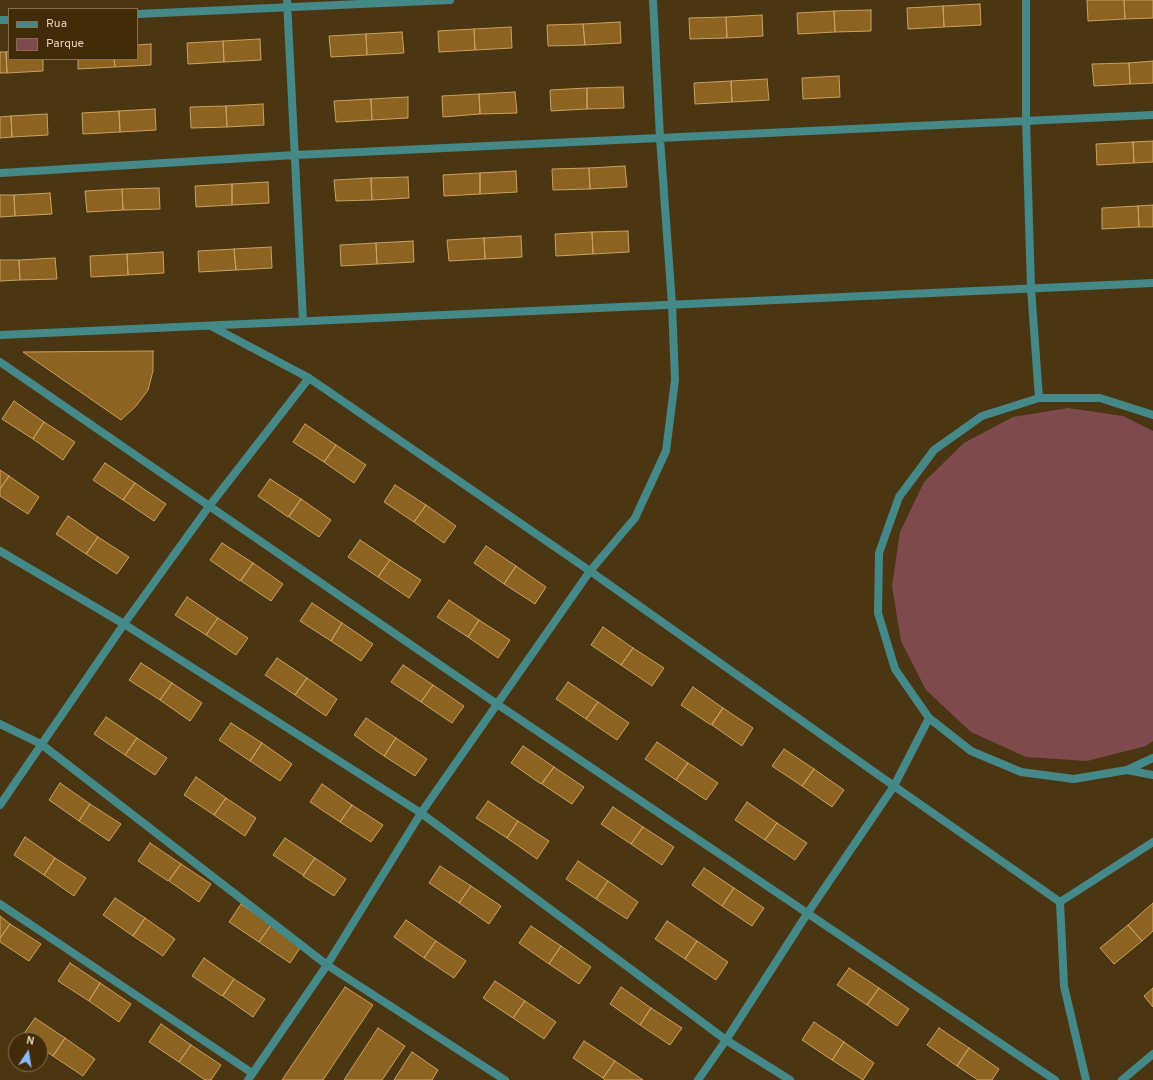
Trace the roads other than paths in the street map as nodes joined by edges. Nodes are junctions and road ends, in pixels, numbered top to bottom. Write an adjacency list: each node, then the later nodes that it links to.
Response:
1 (450, 0): 4 (street)
2 (653, 0): 8 (street)
3 (1026, 0): 7 (street)
4 (287, 4): 5 (street); 9 (street)
5 (138, 14)
6 (1153, 115): 7 (street)
7 (1026, 121): 8 (street); 12 (street)
8 (660, 138): 9 (street); 13 (street)
9 (295, 155): 10 (street); 14 (street)
10 (0, 173)
11 (1153, 283): 12 (street)
12 (1031, 288): 13 (street); 19 (street)
13 (672, 304): 14 (street); 23 (street)
14 (303, 321): 15 (street)
15 (210, 325): 16 (street); 18 (street)
16 (0, 335)
17 (0, 362): 21 (street)
18 (309, 378): 21 (street); 23 (street)
19 (1038, 398): 20 (street); 26 (street)
20 (1153, 416)
21 (210, 505): 24 (street); 25 (street)
22 (0, 550): 24 (street)
23 (590, 571): 25 (street); 32 (street)
24 (124, 624): 28 (street); 34 (street)
25 (497, 704): 34 (street); 38 (street)
26 (929, 718): 30 (street); 32 (street)
27 (0, 724): 28 (street)
28 (41, 744): 33 (street); 39 (street)
29 (1153, 758): 30 (street)
30 (1127, 770): 31 (street)
31 (1153, 775)
32 (894, 786): 36 (street); 38 (street)
33 (0, 805)
34 (420, 813): 39 (street); 40 (street)
35 (1153, 842): 36 (street)
36 (1060, 902): 47 (street)
37 (0, 904): 42 (street)
38 (807, 914): 40 (street); 46 (street)
39 (327, 965): 42 (street); 43 (street)
40 (726, 1040): 44 (street); 45 (street)
41 (1153, 1054): 48 (street)
42 (250, 1077)
43 (505, 1080)
44 (698, 1080)
45 (790, 1080)
46 (1055, 1080)
47 (1086, 1080)
48 (1123, 1080)

